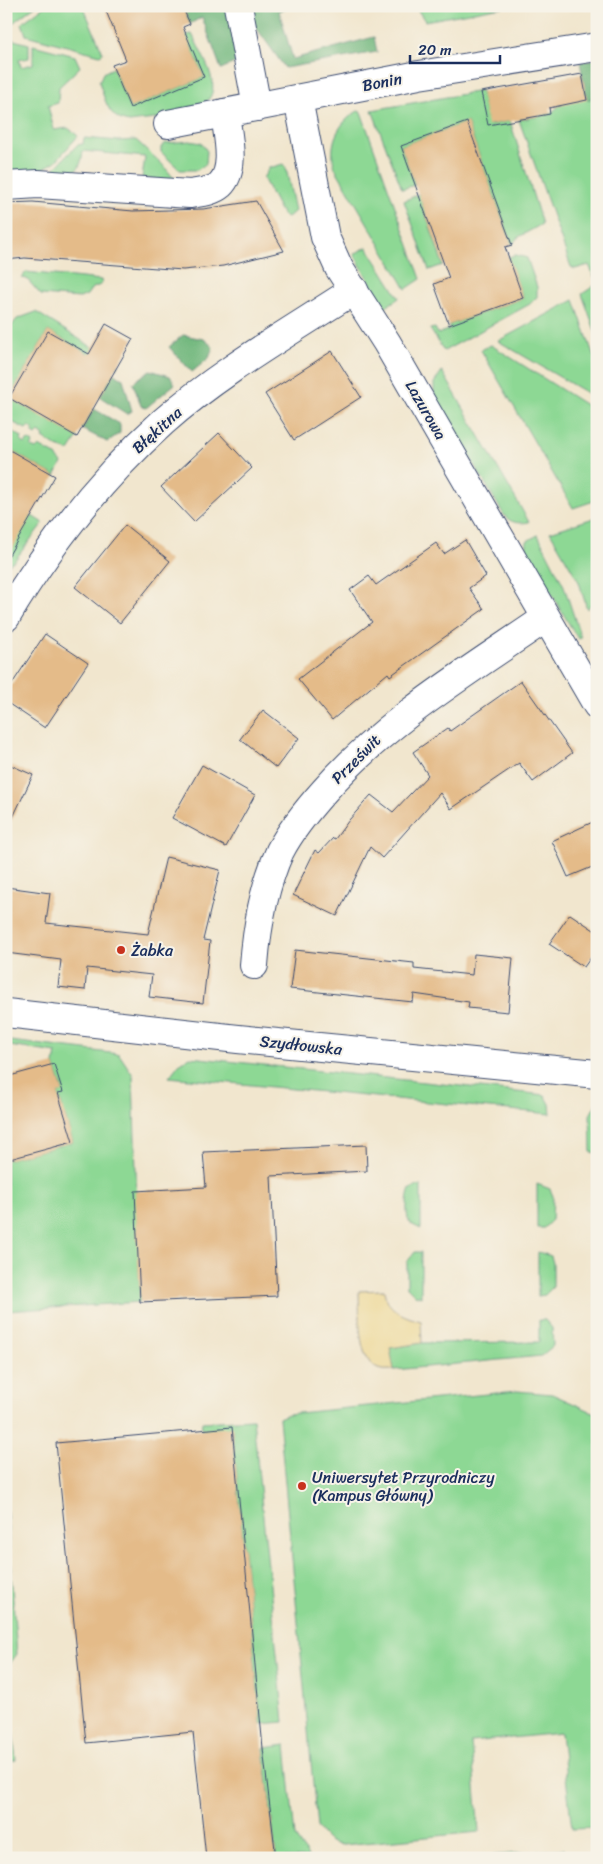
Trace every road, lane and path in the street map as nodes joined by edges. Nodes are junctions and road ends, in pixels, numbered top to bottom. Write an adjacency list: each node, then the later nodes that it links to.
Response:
1 (238, 6): 4 (street)
2 (597, 47): 3 (street, Bonin)
3 (298, 99): 4 (street, Bonin); 8 (street, Lazurowa)
4 (257, 107): 5 (street, Bonin)
5 (225, 113): 6 (street, Bonin); 7 (street)
6 (168, 124)
7 (6, 186)
8 (354, 290): 9 (street, Błękitna); 10 (street, Lazurowa)
9 (9, 606)
10 (546, 618): 11 (street, Lazurowa); 12 (street, Prześwit)
11 (597, 705)
12 (254, 965)
13 (6, 1014): 14 (street, Szydłowska)
14 (597, 1074)

